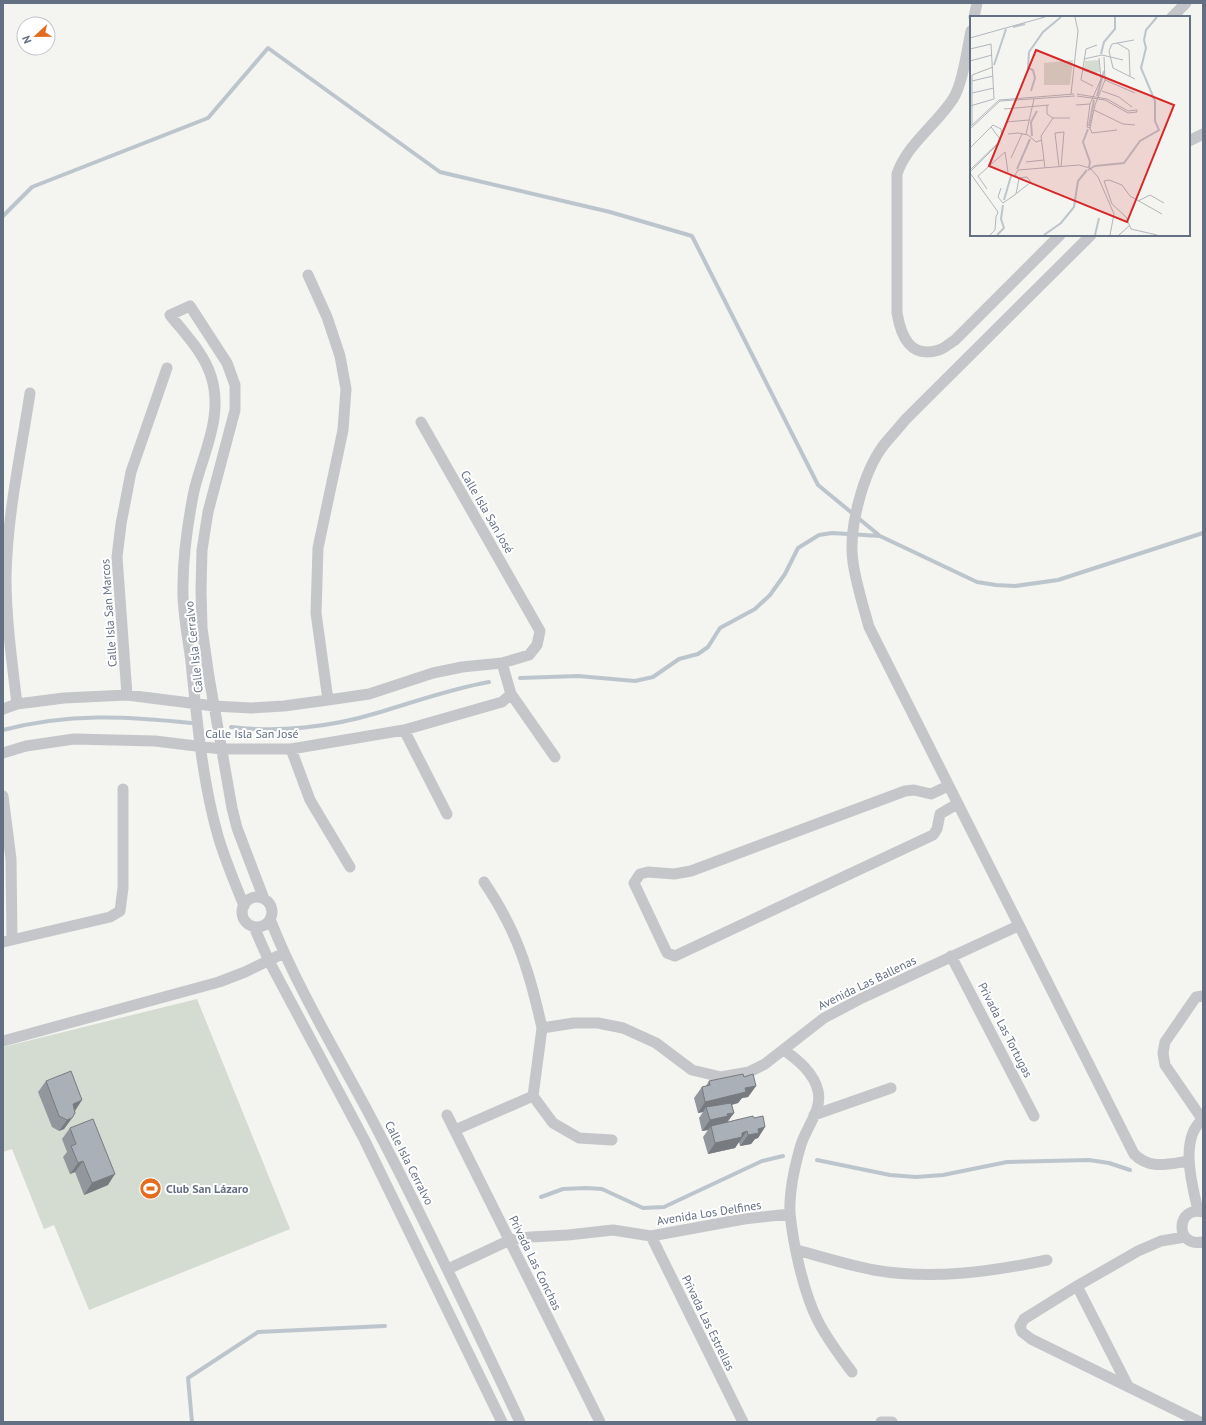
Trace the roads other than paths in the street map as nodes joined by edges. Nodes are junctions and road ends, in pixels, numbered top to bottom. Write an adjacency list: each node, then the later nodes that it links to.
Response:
1 (977, 3): 3 (street)
2 (1186, 3): 4 (street)
3 (974, 16)
4 (1173, 16)
5 (970, 36): 8 (street)
6 (1203, 134): 7 (street)
7 (1190, 140)
8 (1059, 236)
9 (1090, 236): 28 (street)
10 (308, 275): 17 (street)
11 (167, 368): 16 (street, Calle Isla San Marcos)
12 (30, 392): 19 (street)
13 (421, 422): 14 (street, Calle Isla San José)
14 (502, 663): 15 (street); 17 (street, Calle Isla San José)
15 (511, 694): 22 (street, Calle Isla San José); 27 (street)
16 (127, 695): 18 (street, Calle Isla San José); 19 (street, Calle Isla San José)
17 (328, 700): 20 (street, Calle Isla San José)
18 (194, 703): 20 (street, Calle Isla San José); 20 (street, Calle Isla Cerralvo); 23 (street, Calle Isla Cerralvo)
19 (17, 704): 21 (street, Calle Isla San José)
20 (214, 706): 24 (street, Calle Isla Cerralvo)
21 (3, 709)
22 (404, 730): 25 (street, Calle Isla San José); 32 (street)
23 (202, 748): 24 (street, Calle Isla San José); 26 (street, Calle Isla San José); 36 (street, Calle Isla Cerralvo)
24 (221, 749): 25 (street, Calle Isla San José); 35 (street, Calle Isla Cerralvo)
25 (291, 749): 33 (street)
26 (3, 753)
27 (556, 757)
28 (948, 786): 31 (street); 31 (street)
29 (123, 789): 40 (street)
30 (3, 796): 40 (street)
31 (957, 804): 38 (street)
32 (447, 814)
33 (350, 867)
34 (484, 882): 45 (street)
35 (264, 899): 36 (street); 37 (street)
36 (244, 906): 39 (street)
37 (270, 919): 39 (street); 41 (street, Calle Isla Cerralvo)
38 (1018, 926): 42 (street, Avenida Las Ballenas); 56 (street)
39 (254, 927): 43 (street)
40 (7, 941)
41 (284, 953): 43 (street); 65 (street, Calle Isla Cerralvo)
42 (951, 956): 47 (street, Avenida Las Ballenas); 52 (street, Privada Las Tortugas)
43 (268, 961): 46 (street); 69 (street)
44 (1203, 996): 53 (street)
45 (542, 1028): 47 (street, Avenida Las Ballenas); 49 (street)
46 (3, 1041)
47 (784, 1050): 51 (street)
48 (891, 1088): 51 (street)
49 (533, 1096): 54 (street); 55 (street)
50 (447, 1115): 54 (street, Privada Las Conchas)
51 (814, 1115): 58 (street)
52 (1034, 1116)
53 (1202, 1119): 56 (street)
54 (455, 1130): 61 (street, Privada Las Conchas)
55 (612, 1140)
56 (1189, 1161): 57 (street)
57 (1201, 1211): 60 (street)
58 (790, 1214): 59 (street, Avenida Los Delfines); 63 (street)
59 (651, 1236): 61 (street, Avenida Los Delfines); 72 (street, Privada Las Estrellas)
60 (1185, 1237): 62 (street); 66 (street)
61 (510, 1240): 65 (street, Avenida Los Delfines); 71 (street, Privada Las Conchas)
62 (1203, 1242)
63 (797, 1250): 64 (street); 67 (street)
64 (1047, 1260)
65 (448, 1269): 70 (street, Calle Isla Cerralvo)
66 (1077, 1286): 68 (street); 68 (street)
67 (852, 1372)
68 (1127, 1384): 75 (street)
69 (502, 1422)
70 (520, 1422)
71 (600, 1422)
72 (743, 1422)
73 (881, 1422): 74 (street)
74 (892, 1422)
75 (1200, 1422)

